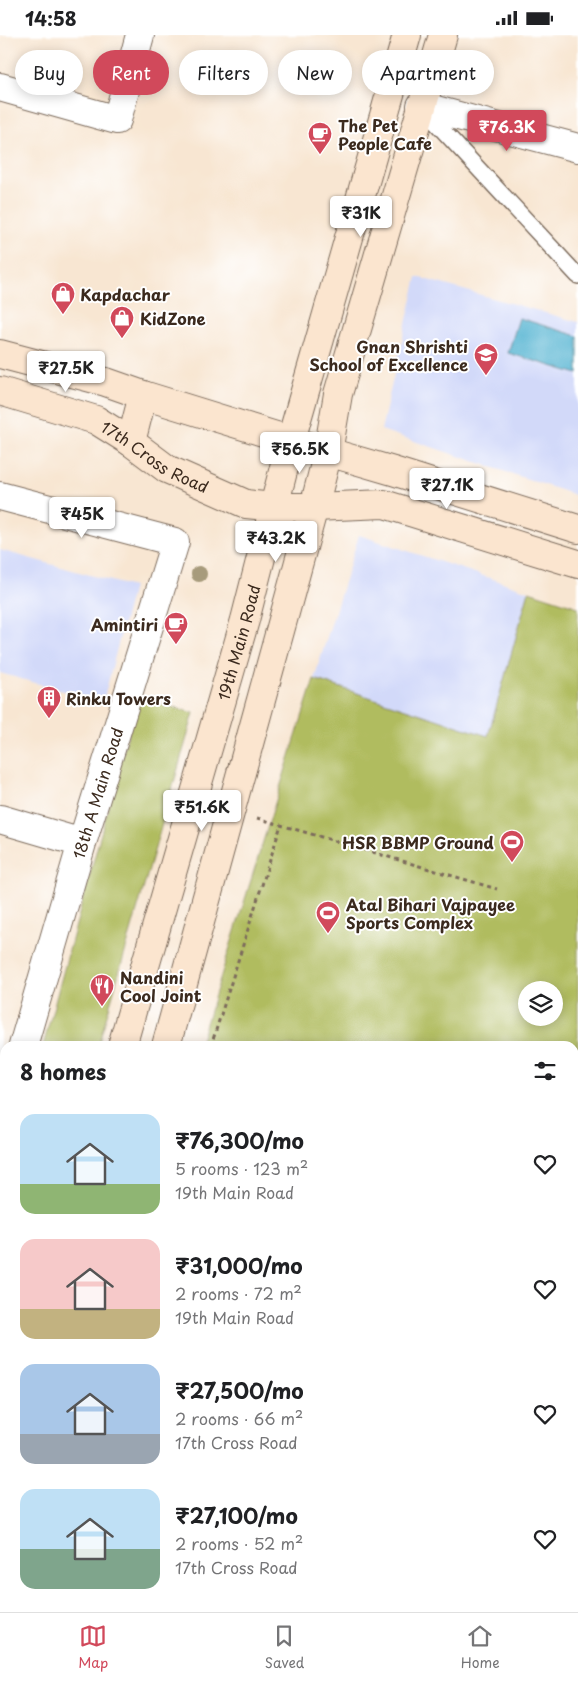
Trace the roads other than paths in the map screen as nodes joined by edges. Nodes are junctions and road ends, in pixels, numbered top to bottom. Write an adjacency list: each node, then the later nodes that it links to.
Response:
1 (140, 35): 4 (street)
2 (407, 35): 11 (main road, 19th Main Road)
3 (442, 35): 5 (main road)
4 (0, 87)
5 (421, 107): 6 (street); 7 (lane); 13 (main road)
6 (578, 148)
7 (578, 276)
8 (0, 353): 10 (main road)
9 (0, 391): 12 (main road, 17th Cross Road)
10 (143, 395): 11 (main road); 12 (main road)
11 (292, 440): 13 (main road); 15 (main road, 19th Main Road)
12 (131, 443): 15 (main road, 17th Cross Road)
13 (328, 452): 16 (main road); 17 (main road)
14 (0, 496): 20 (street, 18th A Main Road)
15 (274, 507): 16 (main road, 17th Cross Road); 22 (main road, 19th Main Road)
16 (314, 507): 18 (main road, 17th Cross Road); 23 (main road)
17 (578, 529)
18 (578, 564)
19 (0, 819): 20 (street)
20 (82, 843): 21 (street, 18th A Main Road)
21 (24, 1041)
22 (123, 1041)
23 (167, 1041)

